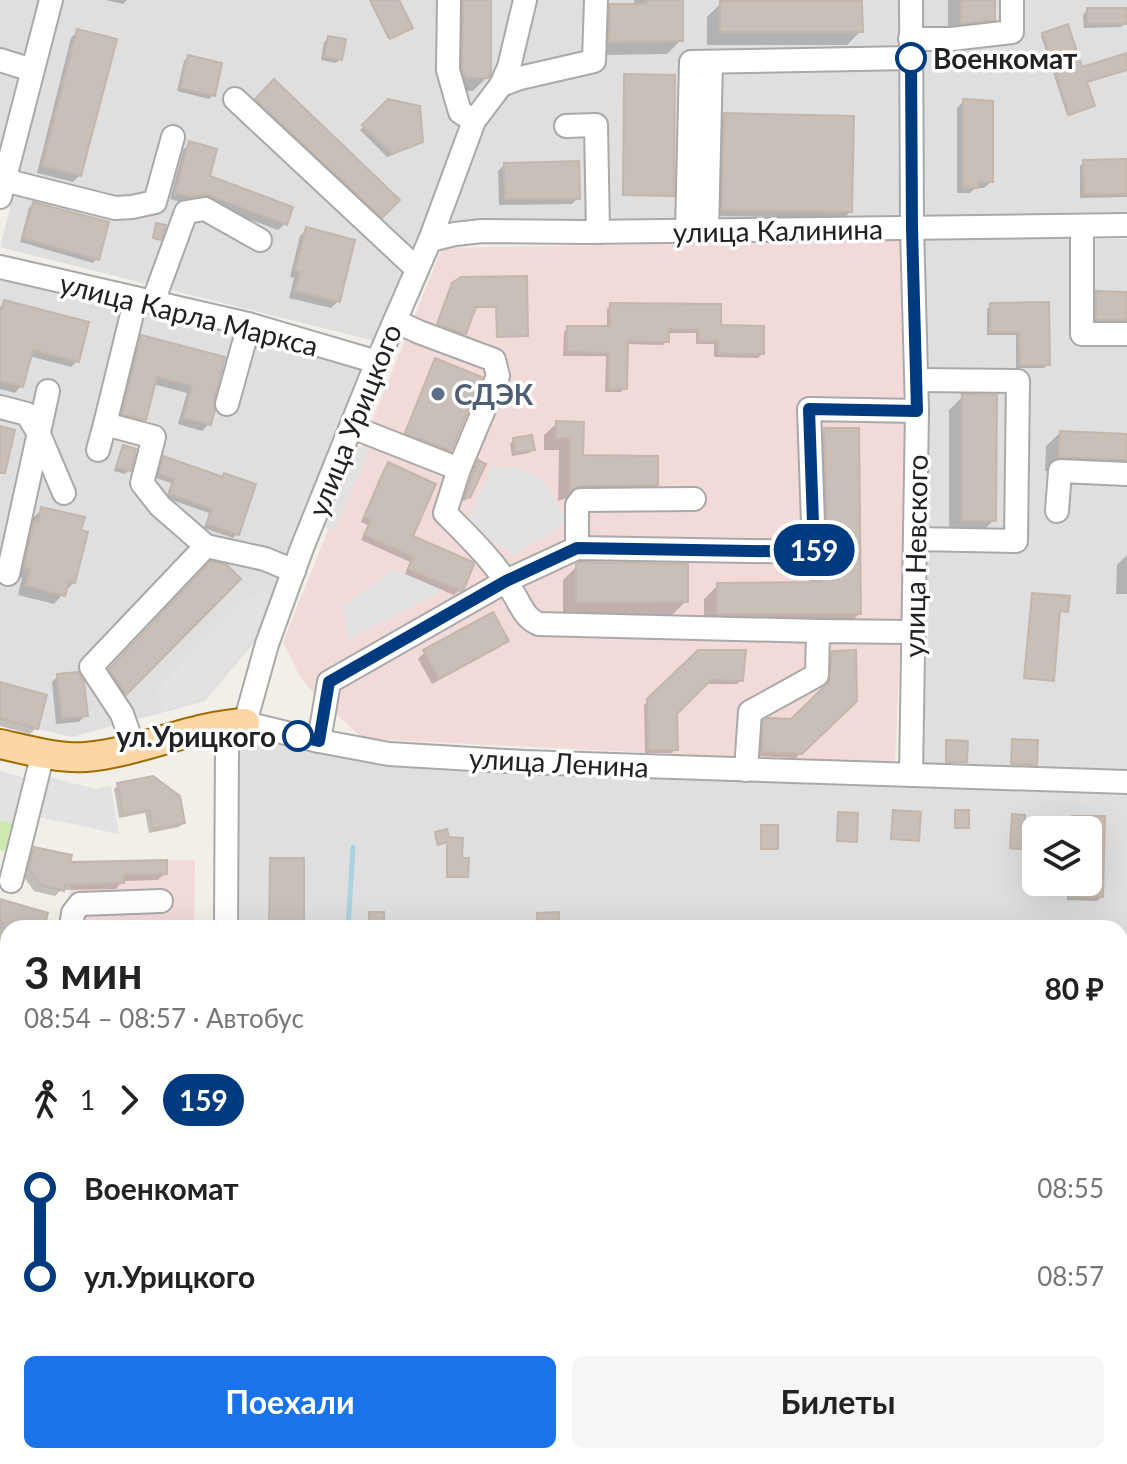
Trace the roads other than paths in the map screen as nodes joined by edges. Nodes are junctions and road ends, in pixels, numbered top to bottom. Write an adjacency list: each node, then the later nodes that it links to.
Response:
1 (51, 0): 9 (street)
2 (449, 0): 12 (street)
3 (525, 0): 10 (street, улица Урицкого)
4 (596, 0): 10 (street)
5 (911, 0): 7 (street, улица Невского)
6 (1012, 0): 7 (street)
7 (911, 49): 20 (street, улица Невского); 21 (street)
8 (0, 60): 9 (street)
9 (32, 70): 15 (street)
10 (501, 85): 12 (street, улица Урицкого)
11 (235, 99): 26 (street)
12 (474, 121): 24 (street, улица Урицкого)
13 (566, 126): 22 (street)
14 (173, 137): 16 (street)
15 (2, 189): 16 (street)
16 (155, 202): 17 (street)
17 (186, 212): 23 (street); 27 (street)
18 (1127, 225): 19 (street, улица Калинина)
19 (1082, 226): 20 (street, улица Калинина); 30 (street)
20 (912, 228): 21 (street, улица Калинина); 32 (street, улица Невского)
21 (697, 231): 22 (street, улица Калинина)
22 (598, 232): 24 (street, улица Калинина)
23 (260, 240)
24 (430, 240): 26 (street, улица Урицкого)
25 (0, 267): 27 (street, улица Карла Маркса)
26 (417, 269): 28 (street, улица Урицкого)
27 (144, 300): 29 (street, улица Карла Маркса); 37 (street)
28 (395, 321): 31 (street, улица Урицкого); 41 (street)
29 (248, 324): 31 (street, улица Карла Маркса); 34 (street)
30 (1127, 334)
31 (377, 362): 38 (street, улица Урицкого)
32 (917, 380): 36 (street, улица Невского); 46 (street)
33 (48, 391): 39 (street)
34 (227, 404)
35 (0, 407): 39 (street)
36 (917, 411): 46 (street, улица Невского); 48 (street)
37 (105, 424): 40 (street); 47 (street)
38 (352, 427): 41 (street); 49 (street, улица Урицкого)
39 (38, 432): 43 (street); 50 (street)
40 (98, 450)
41 (459, 469): 51 (street)
42 (1127, 474): 45 (street)
43 (64, 493)
44 (694, 499): 48 (street)
45 (1057, 511)
46 (915, 539): 53 (street, улица Невского)
47 (206, 546): 49 (street); 58 (street)
48 (577, 548): 51 (street)
49 (294, 571): 54 (street, улица Урицкого)
50 (8, 574)
51 (506, 581): 52 (street); 55 (street)
52 (818, 631): 53 (street); 60 (street)
53 (914, 632): 61 (street, улица Невского)
54 (245, 723): 55 (street, улица Ленина); 58 (main road, улица Ленина)
55 (319, 741): 60 (street, улица Ленина)
56 (0, 744): 59 (main road, улица Ленина)
57 (227, 746): 66 (street)
58 (134, 748): 59 (main road, улица Ленина)
59 (43, 753): 63 (street)
60 (746, 770): 61 (street, улица Ленина)
61 (911, 775): 62 (street, улица Ленина)
62 (1127, 782)
63 (11, 881)
64 (161, 901): 65 (street)
65 (72, 920)
66 (226, 920)

